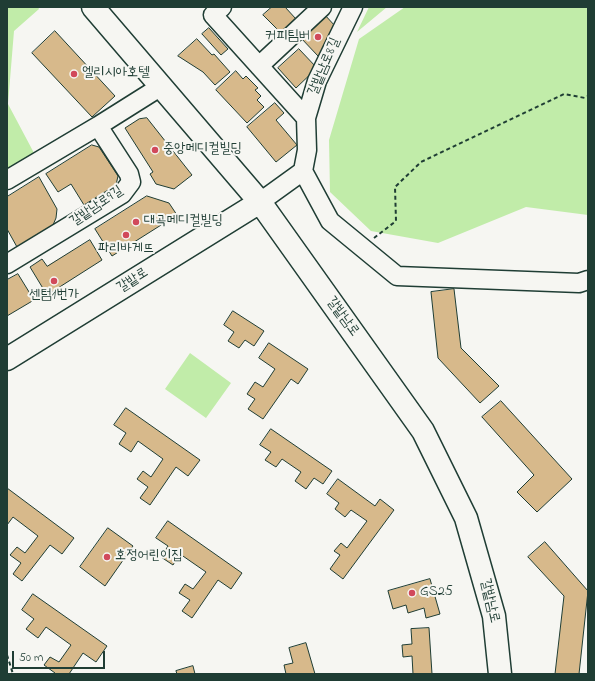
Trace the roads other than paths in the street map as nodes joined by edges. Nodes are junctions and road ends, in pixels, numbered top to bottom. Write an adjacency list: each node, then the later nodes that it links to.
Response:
1 (93, 7): 6 (main road, 갈밭남로)
2 (222, 7): 5 (street, 갈밭남로8길)
3 (322, 7): 5 (street)
4 (345, 11): 7 (street, 갈밭남로8길)
5 (259, 66): 7 (street, 갈밭남로8길)
6 (160, 87): 8 (street); 11 (main road, 갈밭남로)
7 (306, 118): 9 (street, 갈밭남로8길)
8 (98, 126): 10 (street); 12 (street, 갈밭남로9길)
9 (303, 171): 11 (street); 13 (street)
10 (7, 180)
11 (260, 202): 14 (main road, 갈밭로); 15 (main road, 갈밭남로)
12 (7, 264)
13 (588, 280)
14 (7, 359)
15 (500, 674)

